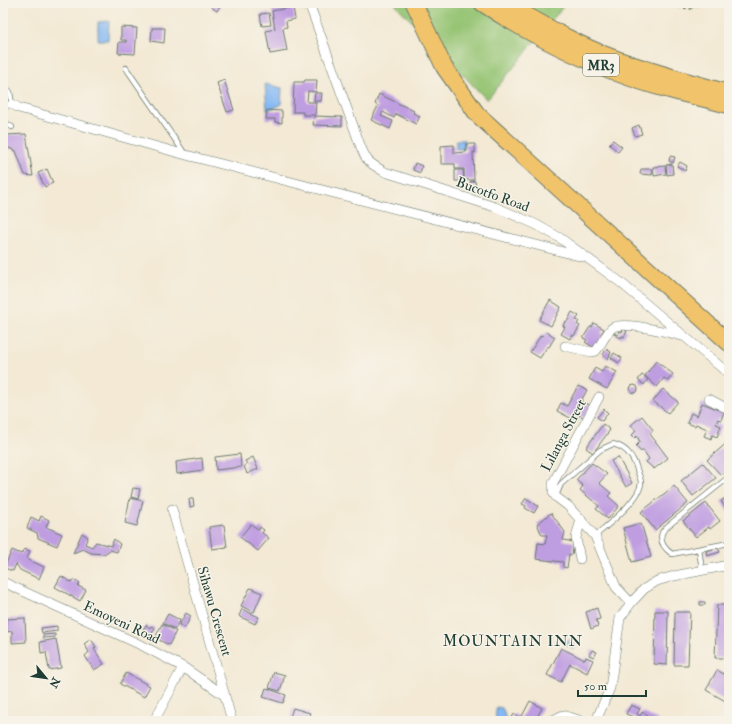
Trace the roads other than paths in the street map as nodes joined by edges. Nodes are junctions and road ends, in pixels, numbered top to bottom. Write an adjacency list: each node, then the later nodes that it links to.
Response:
1 (414, 3): 16 (highway)
2 (482, 3): 9 (highway, MR3)
3 (505, 3): 7 (highway, MR3)
4 (307, 4): 14 (street, Bucotfo Road)
5 (126, 68): 13 (lane)
6 (3, 83): 8 (lane)
7 (729, 92)
8 (12, 104): 10 (lane); 13 (street)
9 (729, 105)
10 (3, 111)
11 (3, 117): 12 (lane)
12 (12, 127)
13 (186, 155): 14 (street)
14 (588, 259): 15 (street, Bucotfo Road)
15 (684, 336): 17 (street); 18 (street, Bucotfo Road)
16 (729, 343)
17 (565, 346)
18 (729, 374)
19 (599, 397): 23 (street, Lilanga Street)
20 (709, 399): 21 (street)
21 (729, 408)
22 (729, 477): 28 (lane)
23 (556, 497): 25 (street); 26 (lane)
24 (172, 509): 35 (street, Sihawu Crescent)
25 (581, 519): 26 (street); 29 (street)
26 (595, 536): 33 (street)
27 (729, 543): 28 (lane)
28 (699, 549): 31 (lane)
29 (580, 559)
30 (729, 565): 31 (street)
31 (702, 570): 33 (street)
32 (3, 582): 34 (street, Emoyeni Road)
33 (631, 603): 40 (street)
34 (183, 667): 35 (street, Emoyeni Road); 36 (street)
35 (224, 695): 37 (street, Sihawu Crescent)
36 (154, 721)
37 (232, 721)
38 (551, 721): 39 (street)
39 (582, 721)
40 (596, 721)

